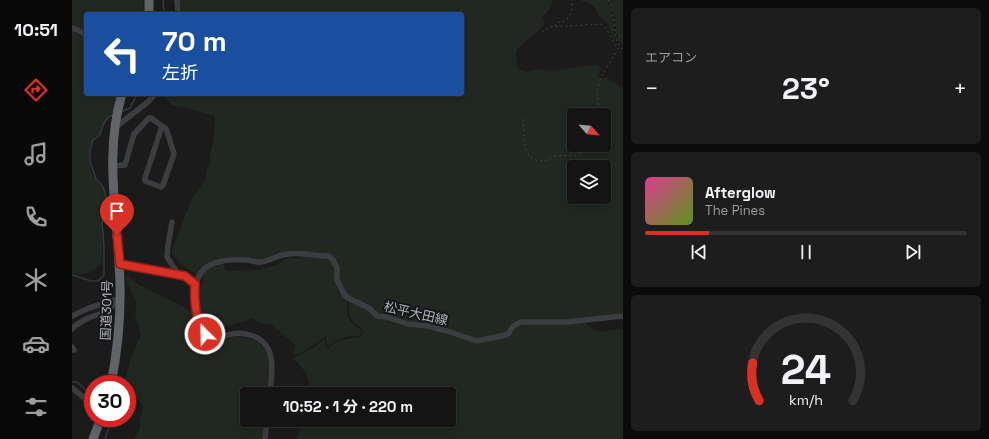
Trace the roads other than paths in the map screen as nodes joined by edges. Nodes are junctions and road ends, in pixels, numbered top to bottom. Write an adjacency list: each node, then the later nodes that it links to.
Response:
1 (149, 0): 3 (highway)
2 (177, 0): 4 (street)
3 (149, 12)
4 (178, 12)
5 (72, 28): 6 (street)
6 (84, 34)
7 (121, 96): 10 (highway, 国道301号)
8 (153, 96): 10 (street)
9 (162, 126): 9 (street); 11 (street)
10 (114, 128): 11 (highway, 国道301号)
11 (113, 166): 13 (highway, 国道301号)
12 (172, 222): 14 (street)
13 (120, 264): 14 (street); 16 (highway, 国道301号)
14 (178, 274): 15 (street)
15 (195, 284): 18 (street, 松平大田線); 21 (street)
16 (117, 300): 17 (street); 19 (street); 20 (highway, 国道301号)
17 (72, 316)
18 (623, 316)
19 (72, 329)
20 (113, 375)
21 (270, 387)
22 (72, 388): 23 (street)
23 (84, 398)
24 (98, 427): 26 (highway)
25 (266, 427): 27 (street)
26 (93, 439)
27 (265, 439)

